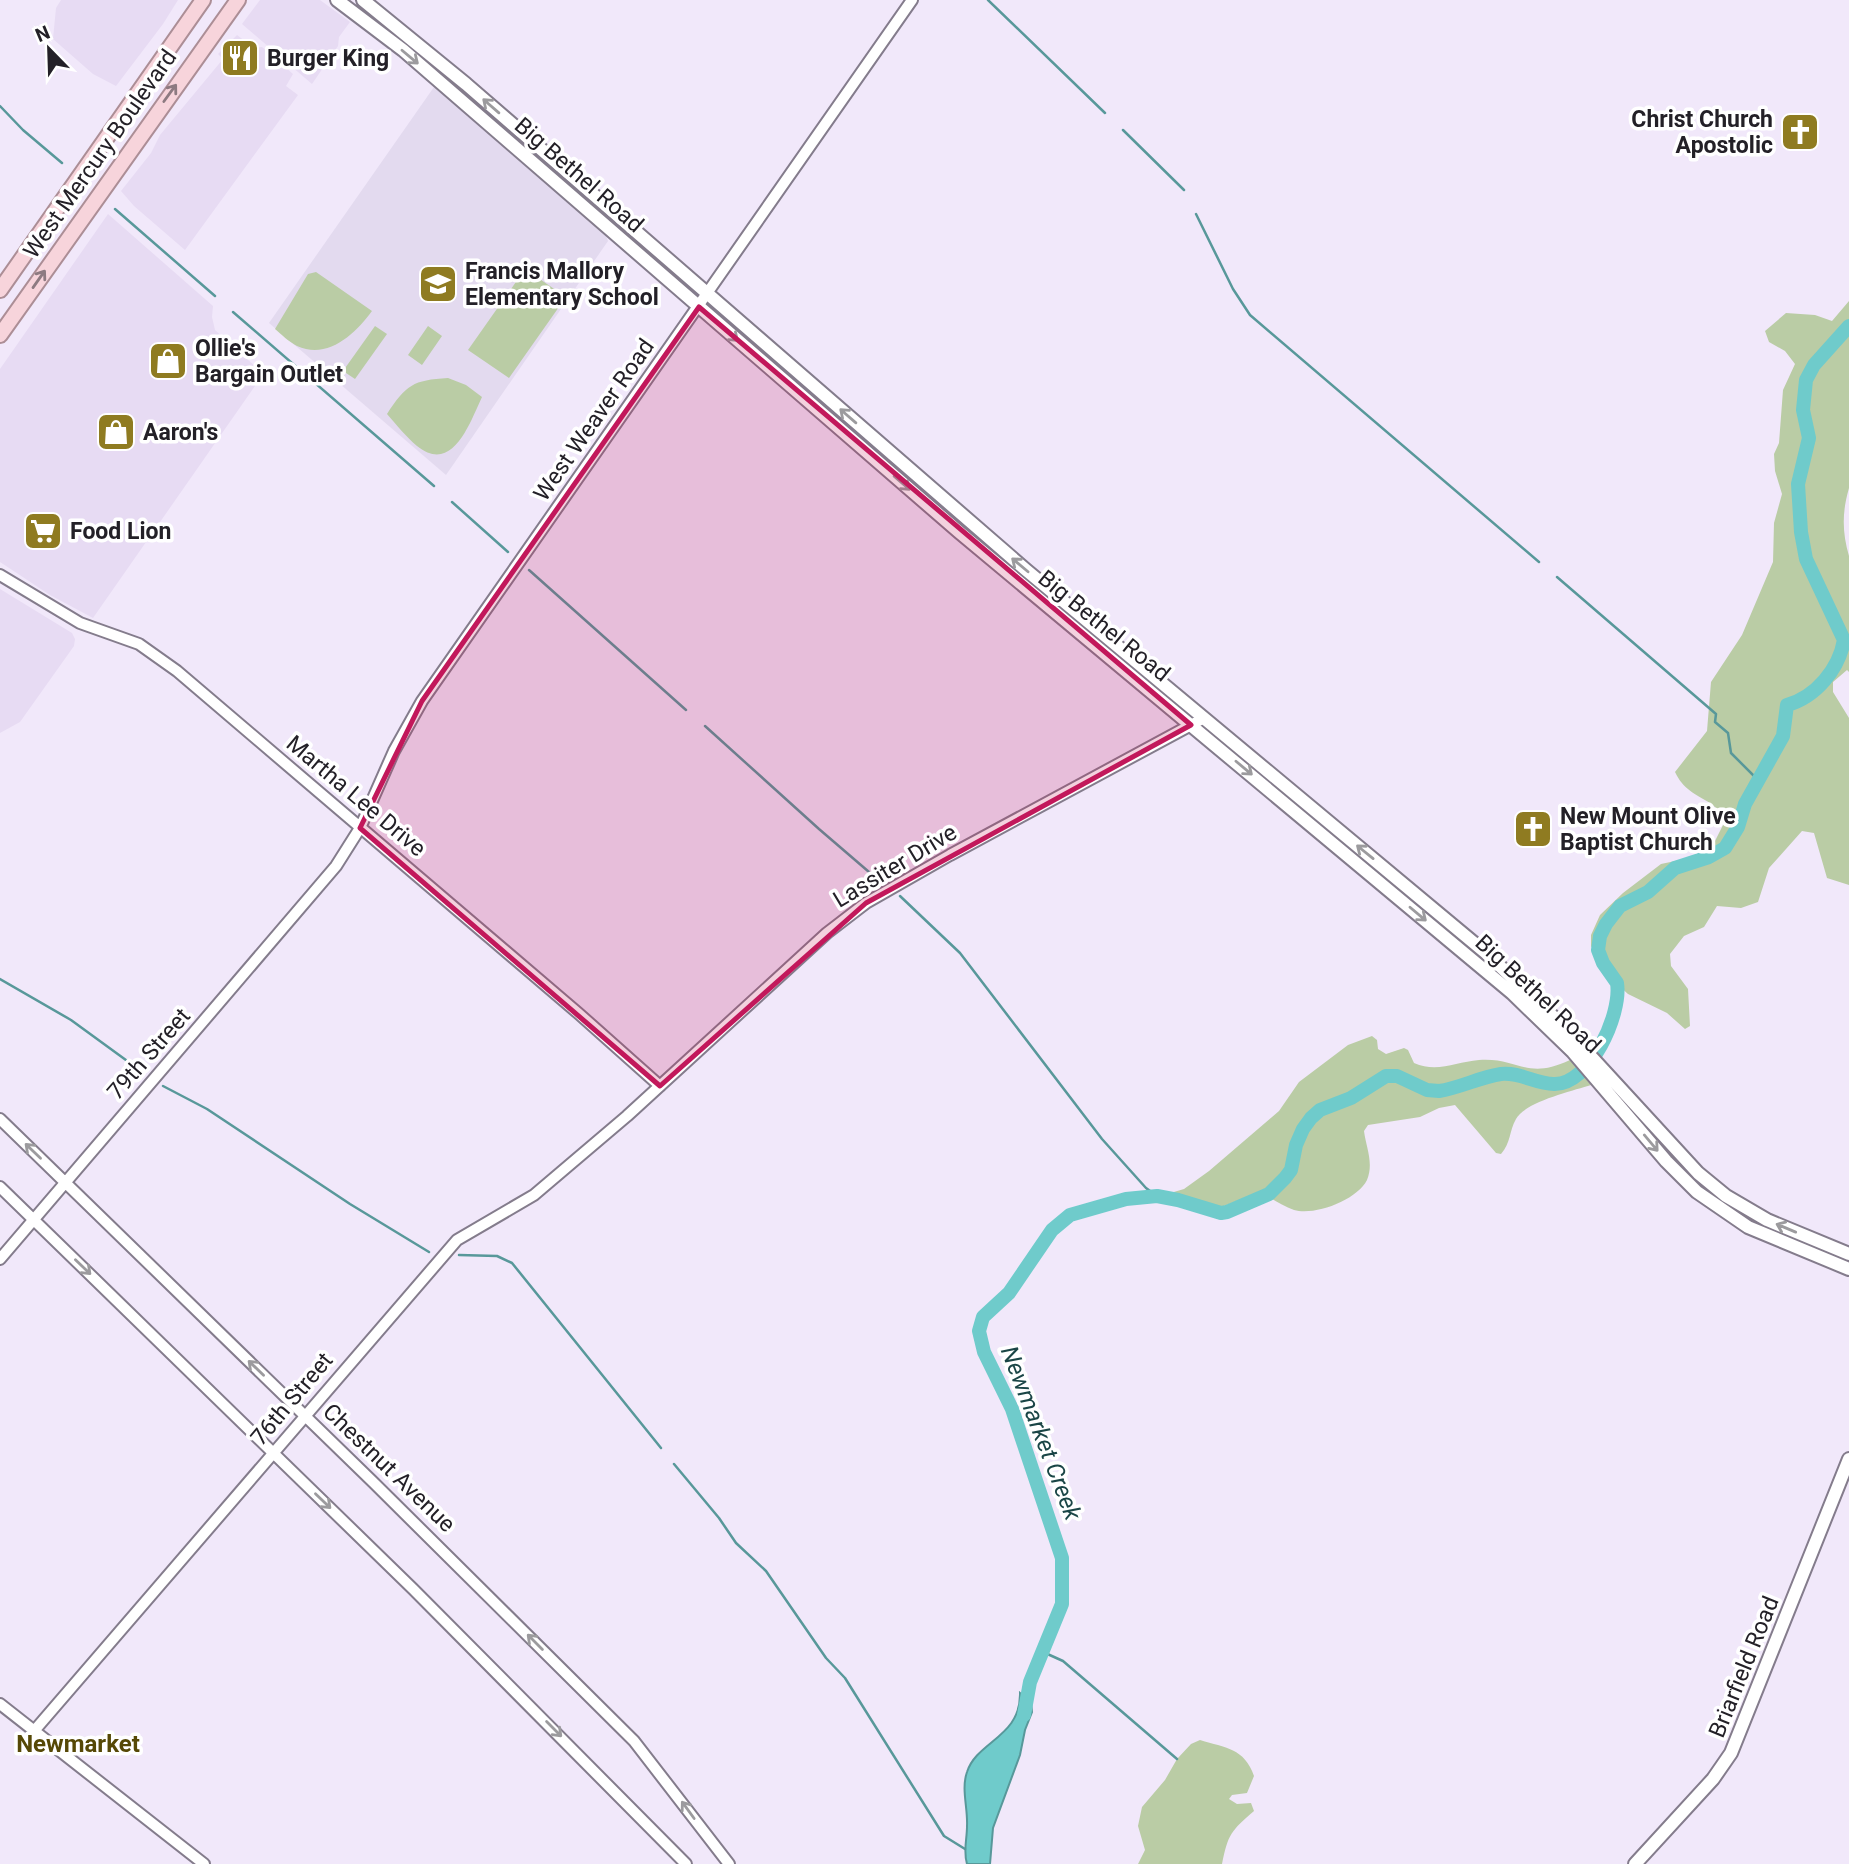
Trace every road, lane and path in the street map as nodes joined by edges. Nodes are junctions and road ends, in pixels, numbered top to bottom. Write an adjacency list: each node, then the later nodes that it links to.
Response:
1 (203, 0): 6 (highway, West Mercury Boulevard)
2 (237, 0): 9 (highway, West Mercury Boulevard, one-way to 2)
3 (337, 0): 8 (main road, Big Bethel Road, one-way to 8)
4 (363, 0): 7 (main road, Big Bethel Road, one-way to 4)
5 (912, 0): 7 (street, West Weaver Road)
6 (0, 290)
7 (707, 294): 8 (street, West Weaver Road); 11 (main road, Big Bethel Road, one-way to 7)
8 (699, 307): 12 (main road, Big Bethel Road, one-way to 12); 13 (street, West Weaver Road)
9 (0, 335)
10 (0, 575): 13 (street, Martha Lee Drive)
11 (1204, 718): 12 (street, Lassiter Drive); 15 (main road, Big Bethel Road, one-way to 11)
12 (1191, 725): 15 (main road, Big Bethel Road, one-way to 15); 17 (street, Lassiter Drive)
13 (360, 828): 14 (street, West Weaver Road); 17 (street, Martha Lee Drive)
14 (330, 874): 20 (street, 79th Street)
15 (1576, 1048): 16 (main road, Big Bethel Road)
16 (1595, 1069): 23 (main road, Big Bethel Road, one-way to 16); 25 (main road, Big Bethel Road, one-way to 25)
17 (660, 1086): 19 (street, Lassiter Drive)
18 (0, 1119): 20 (street, Chestnut Avenue, one-way to 18)
19 (612, 1128): 26 (street, 76th Street)
20 (66, 1183): 22 (street, 79th Street); 26 (street, Chestnut Avenue, one-way to 20)
21 (0, 1187): 22 (street)
22 (34, 1220): 24 (street, 79th Street); 27 (street, one-way to 27)
23 (1849, 1254)
24 (0, 1259)
25 (1849, 1269)
26 (305, 1416): 27 (street, 76th Street); 33 (street, Chestnut Avenue, one-way to 26)
27 (274, 1453): 30 (street, 76th Street); 32 (street, one-way to 32)
28 (1849, 1459): 34 (main road, Briarfield Road)
29 (0, 1704): 30 (street)
30 (34, 1731): 31 (street)
31 (204, 1864)
32 (686, 1864)
33 (729, 1864)
34 (1635, 1864)

